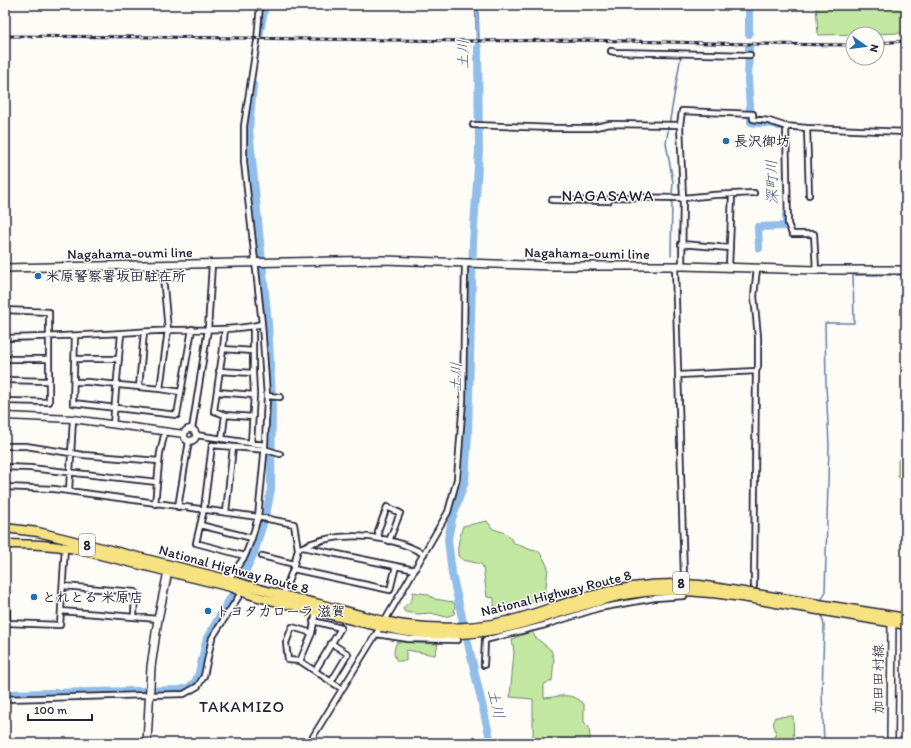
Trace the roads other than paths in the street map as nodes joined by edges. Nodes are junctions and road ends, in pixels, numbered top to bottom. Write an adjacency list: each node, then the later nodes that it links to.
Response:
1 (260, 5): 16 (street)
2 (611, 51): 3 (street)
3 (750, 55)
4 (473, 125): 5 (street)
5 (680, 125): 6 (street); 12 (street)
6 (786, 126): 7 (street); 24 (street)
7 (807, 128): 8 (street); 11 (street)
8 (906, 132)
9 (754, 193): 10 (street)
10 (732, 195): 12 (street); 15 (street)
11 (809, 195)
12 (683, 198): 13 (street); 14 (street)
13 (552, 200)
14 (681, 244): 15 (street); 20 (street)
15 (730, 248): 21 (street)
16 (256, 263): 17 (main road, Nagahama-oumi line); 18 (main road, Nagahama-oumi line); 27 (street)
17 (467, 263): 20 (main road, Nagahama-oumi line); 98 (street)
18 (212, 264): 19 (main road, Nagahama-oumi line); 30 (street)
19 (162, 265): 22 (main road, Nagahama-oumi line); 32 (street)
20 (678, 266): 21 (main road, Nagahama-oumi line); 47 (street)
21 (729, 267): 23 (main road, Nagahama-oumi line)
22 (5, 268)
23 (756, 268): 24 (main road, Nagahama-oumi line); 45 (street)
24 (816, 270): 25 (main road, Nagahama-oumi line)
25 (906, 270)
26 (5, 310): 37 (street)
27 (262, 324): 28 (street); 57 (street)
28 (253, 326): 31 (street); 39 (street)
29 (192, 329): 30 (street); 32 (street); 54 (street)
30 (208, 329): 31 (street); 66 (street)
31 (225, 329): 38 (street)
32 (168, 330): 33 (street); 53 (street)
33 (144, 332): 34 (street); 52 (street)
34 (121, 334): 35 (street); 43 (street)
35 (75, 336): 37 (street); 42 (street)
36 (5, 338): 37 (street)
37 (48, 338): 41 (street)
38 (223, 349): 39 (street); 44 (street)
39 (253, 351): 46 (street)
40 (5, 359): 41 (street)
41 (49, 359): 49 (street)
42 (75, 359): 43 (street); 50 (street)
43 (119, 359): 51 (street)
44 (219, 371): 46 (street); 55 (street)
45 (756, 371): 47 (street); 108 (street)
46 (253, 373): 56 (street)
47 (679, 375): 105 (street)
48 (5, 380): 49 (street)
49 (49, 381): 59 (street)
50 (74, 382): 51 (street); 60 (street)
51 (117, 384): 52 (street); 60 (street)
52 (139, 387): 53 (street)
53 (160, 389): 54 (street)
54 (181, 392): 60 (street)
55 (217, 392): 56 (street); 61 (street)
56 (254, 395): 63 (street)
57 (267, 396): 58 (street); 75 (street)
58 (280, 397)
59 (5, 401)
60 (115, 408): 65 (street)
61 (224, 415): 63 (street); 70 (street)
62 (5, 416): 64 (street)
63 (253, 417): 72 (street)
64 (73, 419): 65 (street); 76 (street)
65 (113, 424): 67 (street)
66 (192, 429): 68 (street); 69 (street)
67 (165, 431): 68 (street); 78 (street)
68 (184, 434): 71 (street)
69 (196, 435): 70 (street); 71 (street)
70 (222, 439): 72 (street)
71 (189, 441): 85 (street)
72 (252, 443): 75 (street)
73 (5, 446): 76 (street)
74 (233, 447): 75 (street); 86 (street); 87 (street)
75 (266, 449): 77 (street); 88 (street)
76 (72, 453): 78 (street); 80 (street)
77 (279, 454)
78 (159, 461): 81 (street)
79 (5, 467): 80 (street)
80 (70, 472): 81 (street); 83 (street)
81 (157, 482): 84 (street)
82 (5, 487): 83 (street)
83 (69, 491): 84 (street)
84 (155, 504): 85 (street)
85 (178, 507): 86 (street)
86 (204, 510): 87 (street); 89 (street)
87 (226, 512): 88 (street)
88 (259, 517): 91 (street); 97 (street)
89 (200, 525): 91 (street); 99 (street)
90 (5, 528): 103 (highway, National Highway Route 8 / 8)
91 (252, 538): 99 (street)
92 (378, 538): 93 (street); 93 (street); 96 (street)
93 (389, 541): 98 (street)
94 (5, 544): 95 (highway, National Highway Route 8 / 8)
95 (65, 547): 103 (highway, National Highway Route 8 / 8); 107 (street)
96 (303, 547): 97 (street); 102 (street)
97 (298, 549): 101 (street)
98 (424, 554): 104 (street)
99 (245, 556): 106 (street)
100 (262, 556): 101 (street)
101 (293, 566): 102 (street); 111 (street)
102 (396, 566): 104 (street)
103 (168, 568): 106 (highway, National Highway Route 8 / 8); 117 (main road)
104 (415, 570): 120 (street)
105 (684, 577)
106 (231, 582): 109 (highway, National Highway Route 8 / 8)
107 (63, 586): 113 (street); 115 (street)
108 (754, 586)
109 (244, 592): 111 (highway, National Highway Route 8 / 8); 131 (street)
110 (684, 596): 127 (street)
111 (282, 599): 114 (highway, National Highway Route 8 / 8); 120 (highway, National Highway Route 8 / 8)
112 (5, 609): 113 (street)
113 (61, 611): 115 (street)
114 (316, 611): 119 (street); 120 (highway, National Highway Route 8 / 8)
115 (134, 618): 117 (street)
116 (906, 618): 118 (highway, National Highway Route 8 / 8)
117 (158, 619): 131 (main road)
118 (892, 619): 120 (highway, National Highway Route 8 / 8); 121 (highway, National Highway Route 8 / 8); 135 (main road, 加田田村線)
119 (313, 621): 122 (street); 125 (street)
120 (384, 624): 123 (street)
121 (906, 625)
122 (312, 633): 126 (street); 126 (street)
123 (376, 634): 124 (street); 130 (street)
124 (458, 640)
125 (332, 643): 128 (street); 129 (street)
126 (300, 661): 128 (street)
127 (484, 665)
128 (315, 671): 129 (street)
129 (331, 682): 130 (street)
130 (342, 689): 134 (street)
131 (149, 692): 132 (street); 133 (main road)
132 (5, 699)
133 (147, 743)
134 (309, 743)
135 (891, 743)

